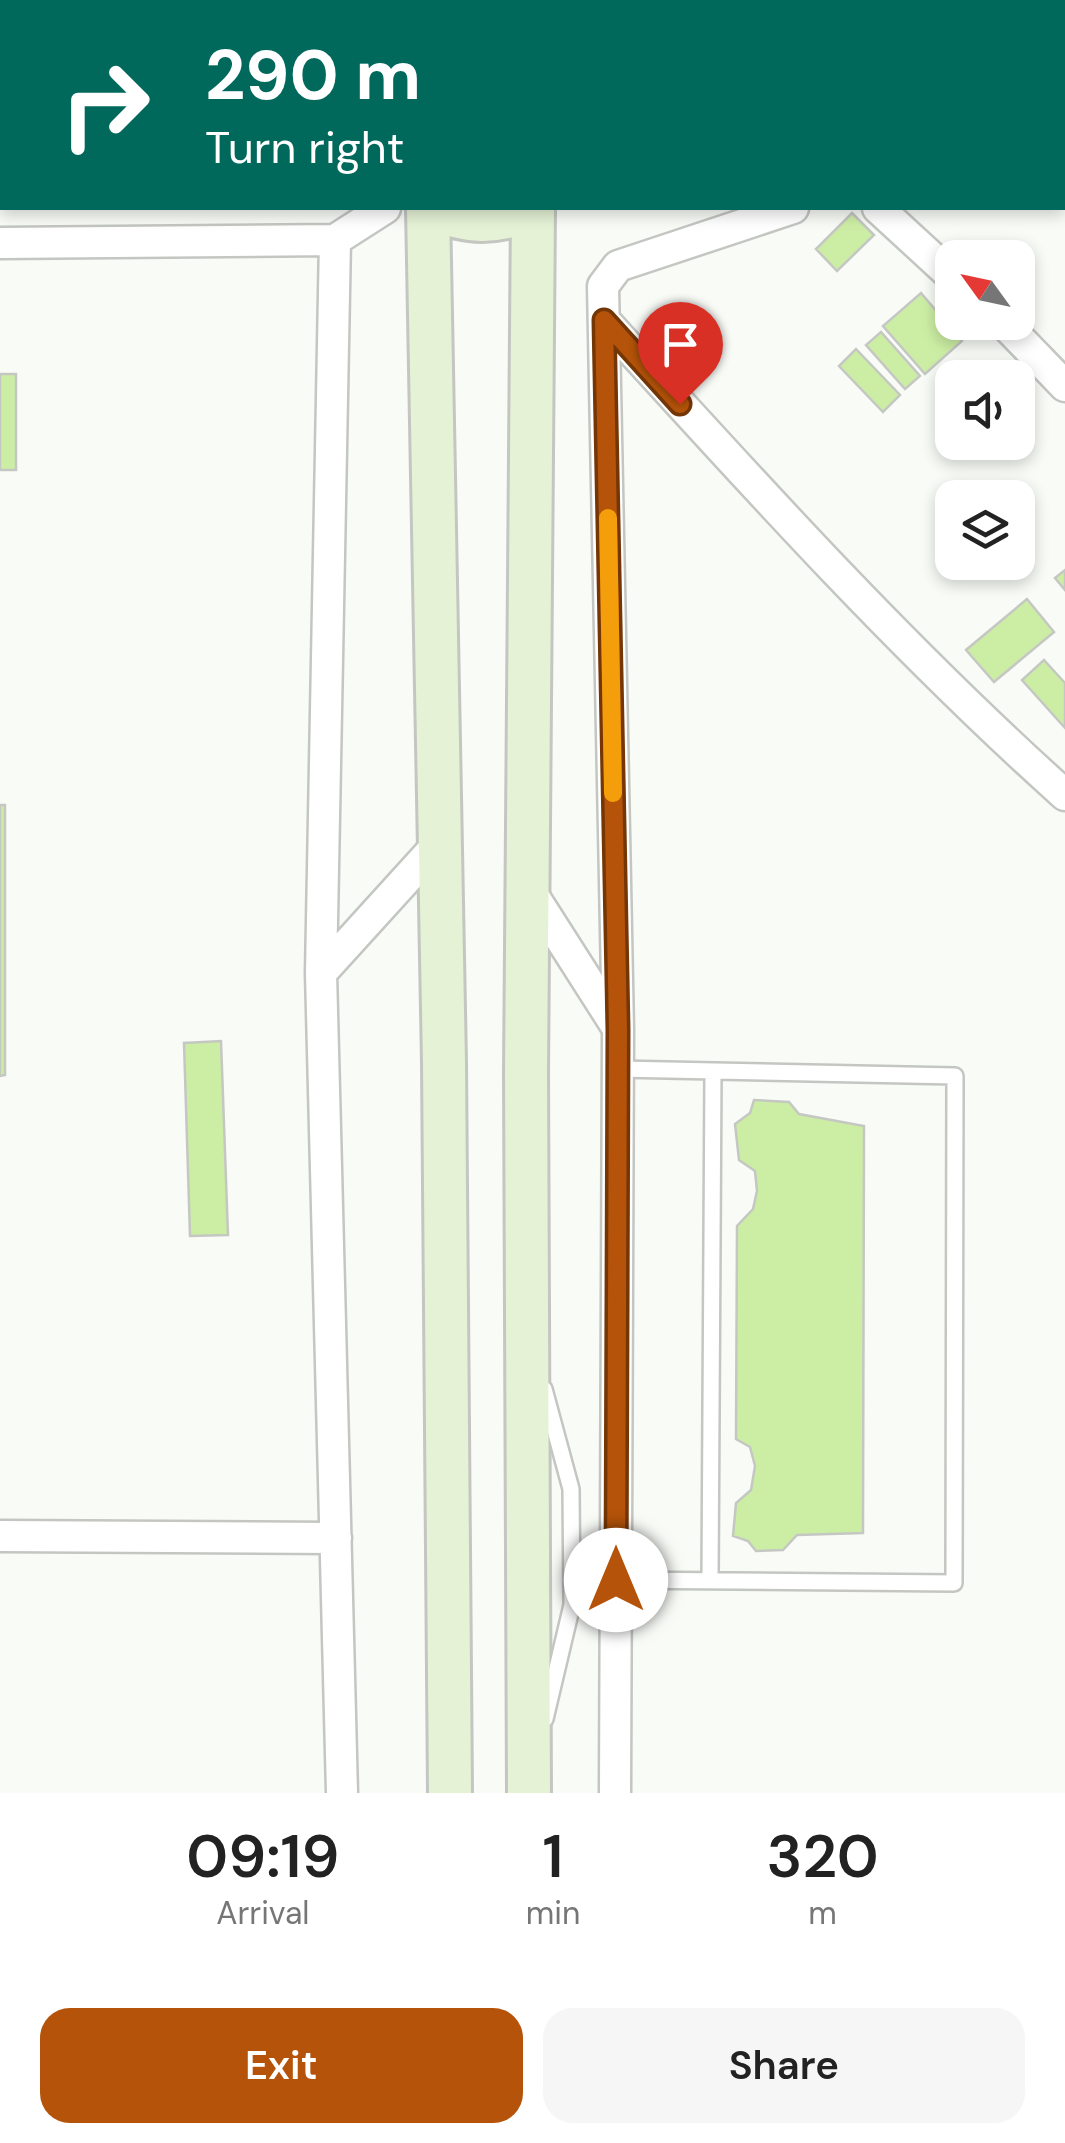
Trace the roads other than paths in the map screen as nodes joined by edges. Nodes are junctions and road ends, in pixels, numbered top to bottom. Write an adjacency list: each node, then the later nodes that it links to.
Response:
1 (382, 210): 8 (street)
2 (429, 210): 15 (street)
3 (434, 210): 4 (street)
4 (528, 210)
5 (533, 210): 16 (street)
6 (788, 210): 11 (street)
7 (880, 210): 10 (street)
8 (336, 240): 9 (street); 17 (street)
9 (0, 243)
10 (935, 260)
11 (604, 320): 14 (street); 18 (street)
12 (1020, 340): 13 (street)
13 (1065, 386)
14 (1065, 795)
15 (440, 842): 17 (street); 27 (street)
16 (527, 886): 18 (street); 25 (street)
17 (321, 973): 22 (street)
18 (618, 1030): 19 (street)
19 (618, 1069): 20 (lane); 23 (street)
20 (713, 1072): 24 (lane); 24 (lane)
21 (0, 1536): 22 (street)
22 (336, 1538): 26 (street)
23 (616, 1580): 24 (lane); 28 (street)
24 (710, 1581)
25 (529, 1790)
26 (342, 1793)
27 (450, 1793)
28 (615, 1793)

